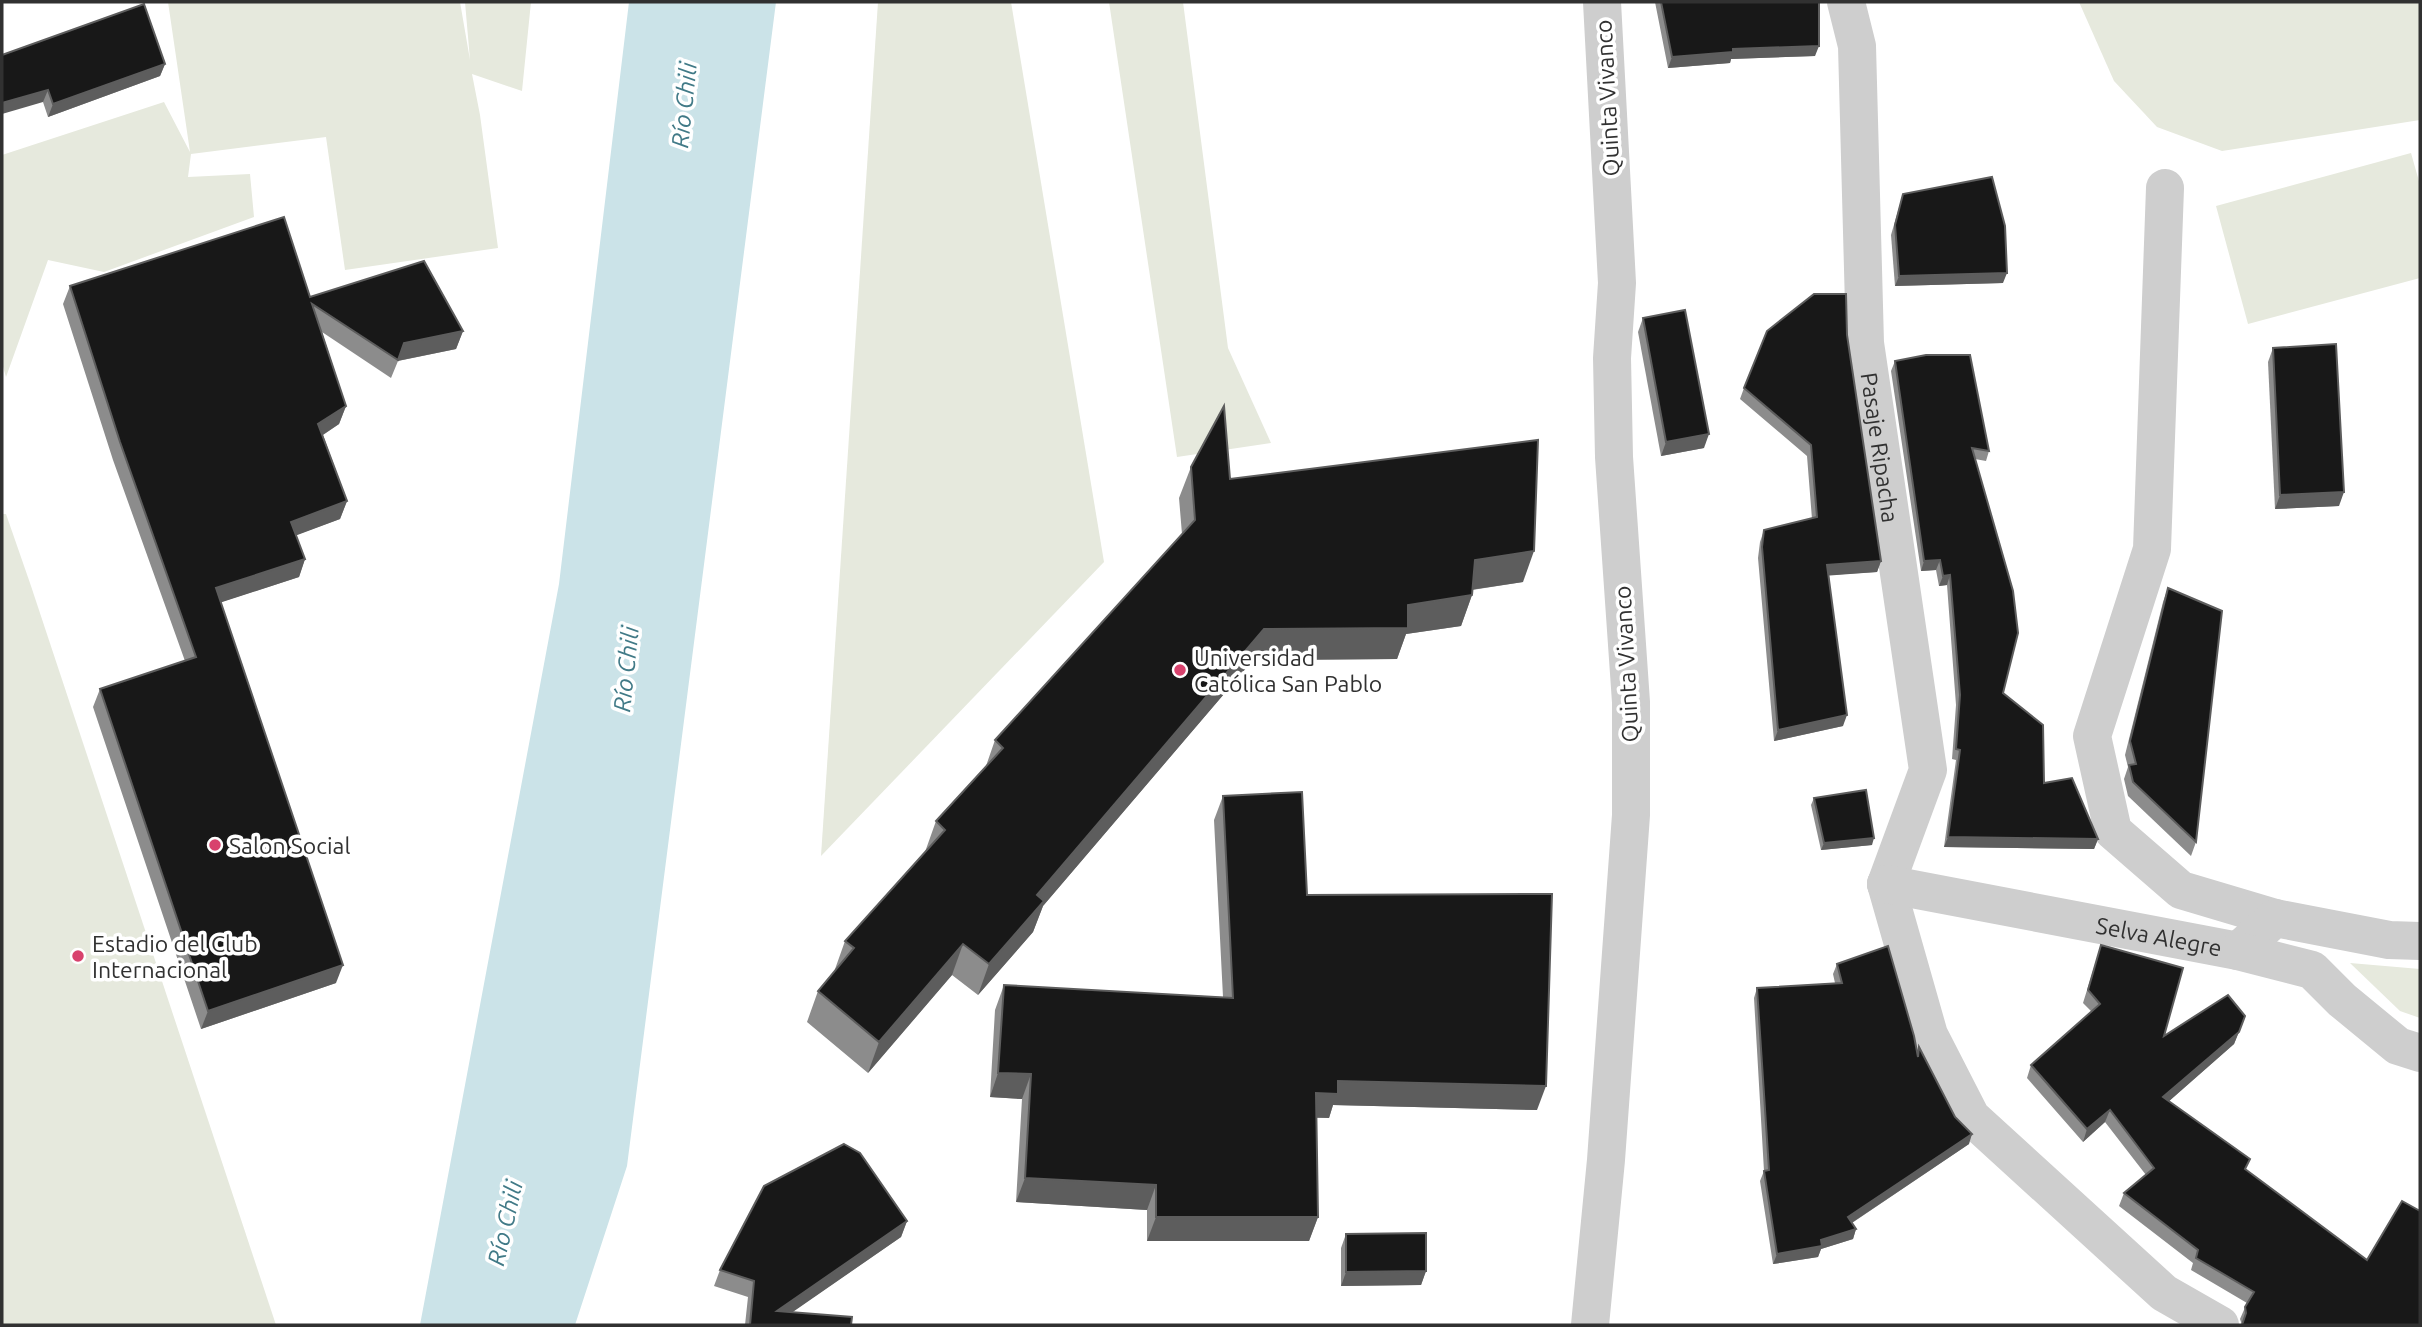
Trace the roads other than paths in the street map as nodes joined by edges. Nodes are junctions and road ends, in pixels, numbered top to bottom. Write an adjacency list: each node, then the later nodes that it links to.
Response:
1 (1602, 2): 9 (street, Quinta Vivanco)
2 (1846, 2): 4 (street, Pasaje Ripacha)
3 (2165, 188): 5 (street)
4 (1886, 884): 7 (street, Selva Alegre); 10 (street)
5 (2275, 918): 6 (street); 7 (street, Selva Alegre)
6 (2420, 941)
7 (2238, 951): 8 (street)
8 (2420, 1053)
9 (1590, 1325)
10 (2220, 1325)

